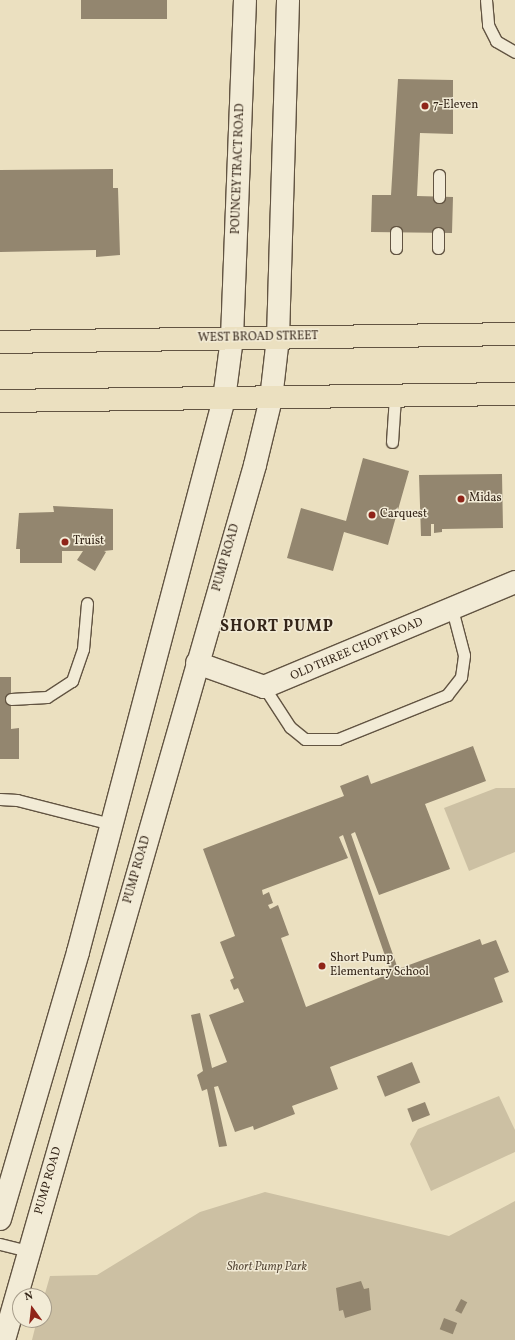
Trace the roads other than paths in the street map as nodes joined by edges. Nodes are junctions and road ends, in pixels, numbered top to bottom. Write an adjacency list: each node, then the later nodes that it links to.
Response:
1 (245, 0): 12 (main road, POUNCEY TRACT ROAD)
2 (288, 0): 13 (main road)
3 (486, 0): 4 (lane)
4 (515, 52)
5 (439, 175): 6 (lane)
6 (439, 197)
7 (396, 232): 9 (lane)
8 (438, 233): 10 (lane)
9 (396, 248)
10 (438, 248)
11 (515, 334): 13 (main road, WEST BROAD STREET)
12 (232, 338): 13 (main road, WEST BROAD STREET); 14 (main road, WEST BROAD STREET); 17 (main road, POUNCEY TRACT ROAD)
13 (278, 338): 18 (main road, PUMP ROAD)
14 (0, 342)
15 (515, 394): 16 (main road)
16 (395, 397): 18 (main road); 20 (lane)
17 (224, 399): 18 (main road); 19 (main road); 28 (main road)
18 (270, 399): 24 (main road, PUMP ROAD)
19 (0, 402)
20 (392, 442)
21 (515, 582): 23 (main road, OLD THREE CHOPT ROAD)
22 (87, 603): 26 (lane)
23 (452, 609): 25 (main road, OLD THREE CHOPT ROAD); 25 (lane)
24 (197, 663): 25 (main road); 31 (main road, PUMP ROAD)
25 (264, 687)
26 (11, 699)
27 (0, 799): 28 (lane)
28 (111, 824): 29 (main road)
29 (0, 1219)
30 (0, 1244): 31 (lane)
31 (30, 1251): 32 (main road, PUMP ROAD)
32 (4, 1340)

